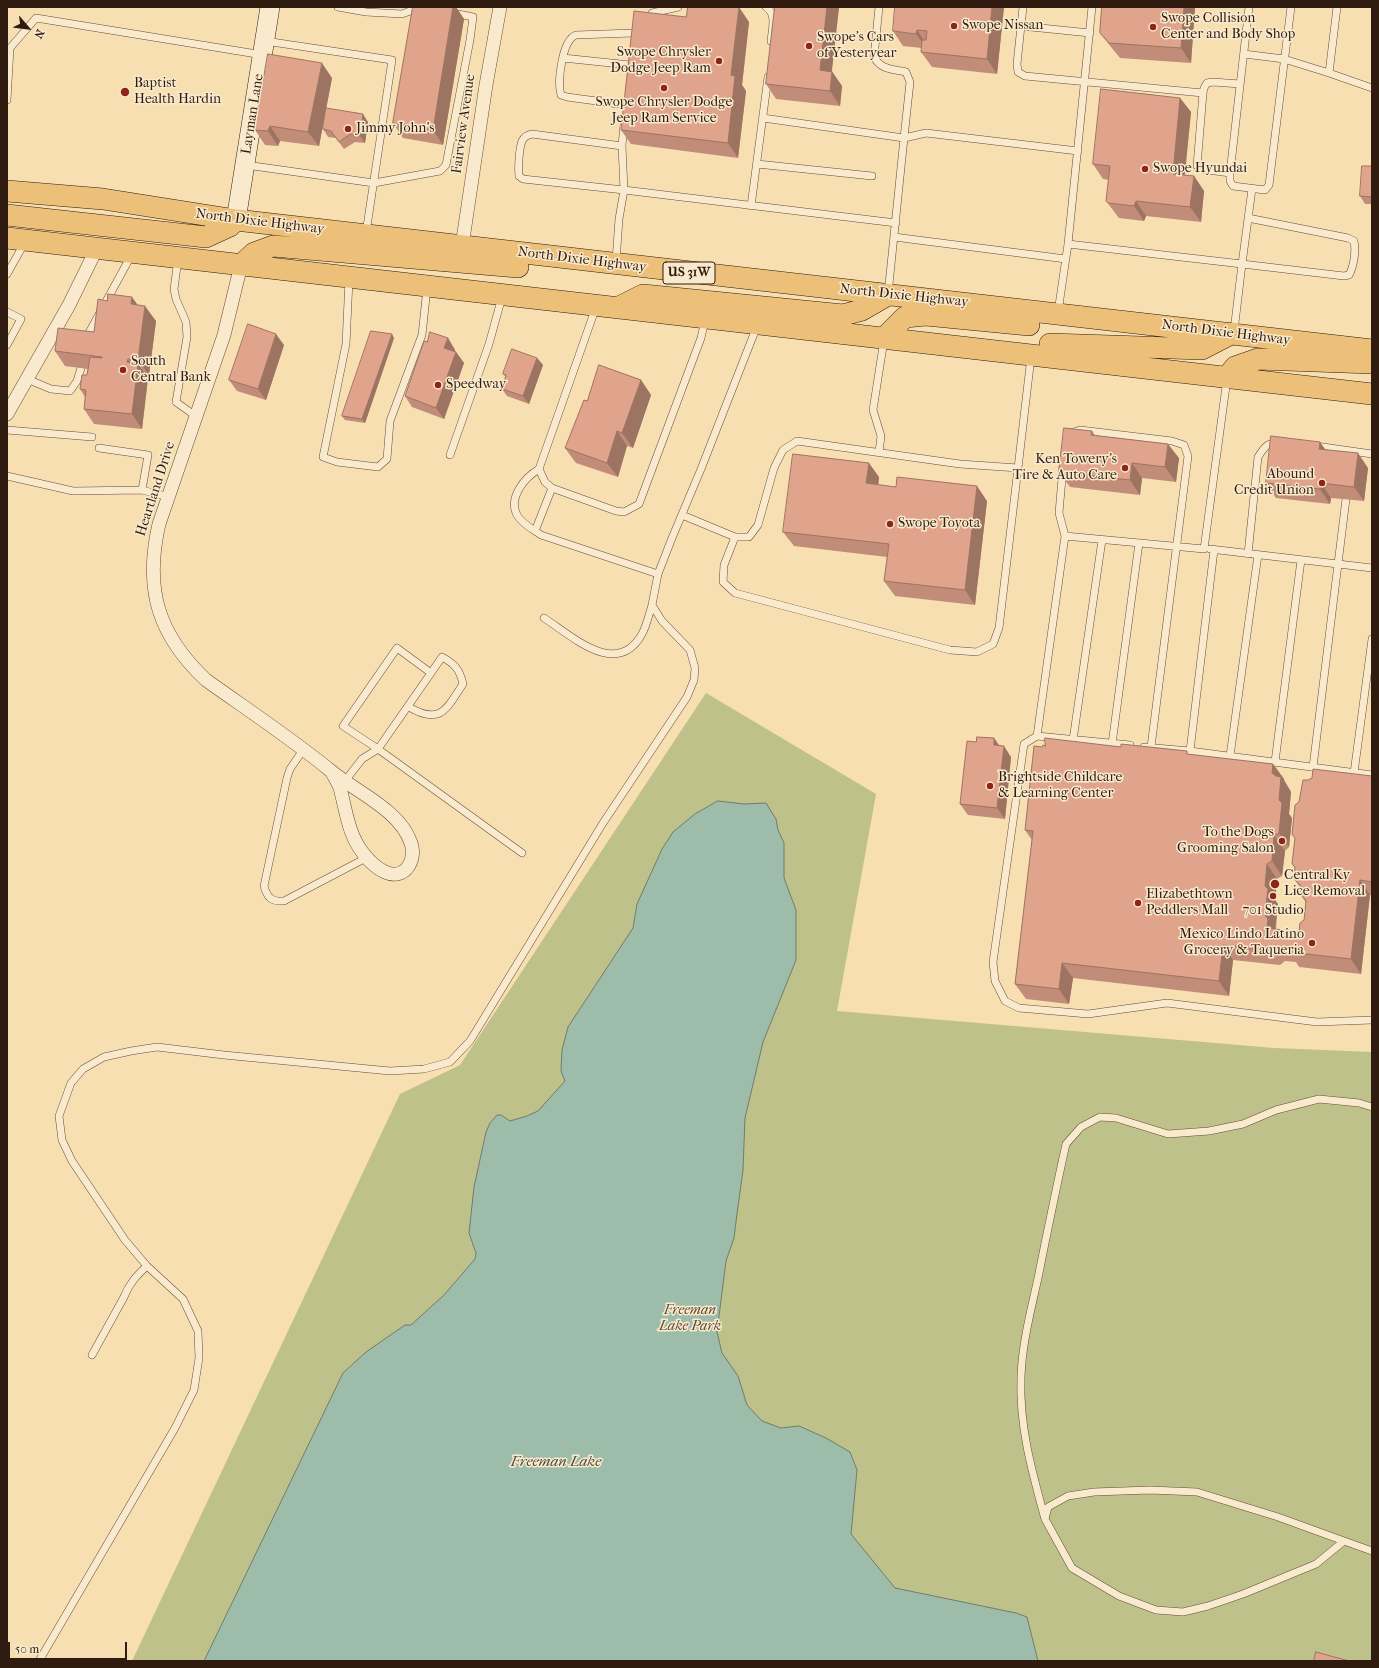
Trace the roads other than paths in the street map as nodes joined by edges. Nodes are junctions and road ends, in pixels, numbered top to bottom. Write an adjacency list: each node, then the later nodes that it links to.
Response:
1 (270, 7): 17 (street, Layman Lane)
2 (338, 7): 12 (lane)
3 (500, 7): 51 (street, Fairview Avenue)
4 (678, 7): 20 (lane)
5 (766, 7): 18 (lane)
6 (879, 7): 31 (lane)
7 (1023, 7): 14 (lane)
8 (1092, 7): 15 (lane)
9 (1249, 7): 19 (lane)
10 (1291, 7): 21 (lane)
11 (1337, 7): 24 (lane)
12 (428, 8)
13 (448, 12): 38 (lane)
14 (1021, 26): 15 (lane); 25 (lane)
15 (1090, 32): 25 (lane)
16 (8, 48): 17 (lane); 29 (lane)
17 (264, 48): 35 (street, Layman Lane); 38 (lane)
18 (770, 52)
19 (1244, 54): 21 (lane); 26 (lane)
20 (563, 58): 22 (lane); 32 (lane)
21 (1284, 59): 24 (lane); 39 (lane)
22 (630, 65)
23 (769, 66): 30 (lane)
24 (1329, 74): 27 (lane)
25 (1086, 81): 28 (lane); 33 (lane)
26 (1240, 84): 28 (lane); 36 (lane)
27 (1372, 88)
28 (1204, 93): 36 (lane)
29 (7, 100)
30 (763, 118): 31 (lane); 34 (lane)
31 (904, 138): 33 (lane); 46 (lane)
32 (622, 146): 40 (lane); 40 (lane)
33 (1078, 151): 50 (lane)
34 (757, 164): 37 (lane); 42 (lane)
35 (246, 165): 38 (lane); 45 (street, Layman Lane)
36 (1230, 173): 39 (lane)
37 (872, 176)
38 (374, 183): 47 (lane)
39 (1252, 189): 44 (lane)
40 (624, 190): 42 (lane); 56 (lane)
41 (7, 191): 45 (main road, North Dixie Highway / US 31W)
42 (751, 206): 46 (lane)
43 (7, 215): 45 (main road)
44 (1248, 218): 57 (lane); 57 (lane)
45 (236, 220): 47 (main road, North Dixie Highway / US 31W)
46 (896, 222): 48 (lane)
47 (366, 235): 51 (main road, North Dixie Highway / US 31W)
48 (894, 237): 55 (lane); 64 (lane)
49 (16, 239): 52 (main road); 60 (lane)
50 (1068, 244): 55 (lane); 57 (lane)
51 (462, 246): 56 (main road, North Dixie Highway / US 31W)
52 (97, 248): 53 (main road); 81 (street)
53 (133, 252): 54 (main road); 74 (lane)
54 (178, 258): 58 (main road); 84 (lane)
55 (1066, 259): 68 (lane)
56 (616, 264): 59 (main road, North Dixie Highway / US 31W)
57 (1242, 264): 72 (lane)
58 (241, 265): 59 (main road); 61 (main road); 84 (street, Heartland Drive)
59 (687, 272): 64 (main road, North Dixie Highway / US 31W)
60 (7, 274)
61 (349, 278): 62 (main road); 62 (lane)
62 (427, 286): 63 (main road)
63 (502, 295): 65 (main road); 93 (lane)
64 (888, 295): 66 (main road); 68 (main road, North Dixie Highway / US 31W)
65 (597, 305): 66 (main road); 96 (lane)
66 (619, 307): 69 (main road)
67 (7, 312): 75 (lane)
68 (1058, 314): 70 (main road, North Dixie Highway / US 31W)
69 (706, 318): 71 (main road); 98 (lane)
70 (1110, 320): 72 (main road, North Dixie Highway / US 31W); 73 (main road)
71 (758, 324): 73 (main road); 102 (lane)
72 (1233, 334): 73 (main road); 76 (main road, North Dixie Highway / US 31W)
73 (893, 339): 77 (main road); 91 (lane)
74 (84, 340)
75 (7, 345)
76 (1372, 350)
77 (1031, 355): 80 (main road); 95 (lane)
78 (1372, 363): 80 (main road)
79 (81, 368): 81 (lane)
80 (1227, 377): 82 (main road); 109 (lane)
81 (27, 379): 83 (street)
82 (1372, 394)
83 (7, 414)
84 (197, 417): 100 (street, Heartland Drive)
85 (7, 430): 86 (lane)
86 (92, 437)
87 (1068, 439): 108 (lane)
88 (1283, 443): 111 (lane)
89 (1305, 445): 92 (lane)
90 (99, 448): 99 (lane)
91 (879, 452): 95 (lane); 105 (lane)
92 (1372, 454)
93 (450, 455)
94 (1063, 461): 104 (lane)
95 (1018, 468): 105 (lane)
96 (539, 469): 98 (lane); 103 (lane)
97 (7, 476): 99 (lane)
98 (552, 488): 103 (lane)
99 (142, 490): 100 (lane)
100 (169, 497): 127 (street, Heartland Drive)
101 (1346, 499): 114 (lane)
102 (682, 515): 105 (lane); 116 (lane)
103 (535, 531): 116 (lane)
104 (1065, 536): 106 (lane); 122 (lane)
105 (735, 537)
106 (1102, 540): 107 (lane); 123 (lane)
107 (1139, 543): 108 (lane); 124 (lane)
108 (1177, 546): 109 (lane); 125 (lane)
109 (1204, 549): 110 (lane)
110 (1214, 550): 111 (lane); 128 (lane)
111 (1248, 554): 112 (lane)
112 (1258, 555): 113 (lane); 129 (lane)
113 (1301, 560): 114 (lane); 130 (lane)
114 (1338, 564): 115 (lane); 131 (lane)
115 (1372, 568)
116 (658, 574): 117 (lane)
117 (652, 605): 118 (lane); 140 (lane)
118 (544, 618)
119 (1372, 640): 133 (lane)
120 (431, 673): 121 (lane); 121 (lane); 126 (lane)
121 (409, 706): 126 (lane)
122 (1037, 736): 123 (lane); 138 (lane)
123 (1073, 740): 124 (lane)
124 (1112, 744): 125 (lane)
125 (1151, 747): 128 (lane)
126 (378, 749): 135 (lane); 136 (lane)
127 (303, 750): 132 (street, Heartland Drive); 137 (lane)
128 (1190, 751): 129 (lane)
129 (1230, 756): 130 (lane)
130 (1275, 762): 131 (lane)
131 (1313, 767): 133 (lane)
132 (332, 772): 135 (street, Heartland Drive); 137 (street, Heartland Drive)
133 (1354, 773): 134 (lane)
134 (1372, 775)
135 (345, 781): 137 (street, Heartland Drive)
136 (522, 853)
137 (366, 858)
138 (1372, 1020)
139 (1372, 1107): 142 (lane)
140 (147, 1266): 141 (lane); 145 (lane)
141 (92, 1355)
142 (1045, 1520): 143 (lane); 143 (lane)
143 (1344, 1541): 144 (lane)
144 (1372, 1551)
145 (39, 1661)

